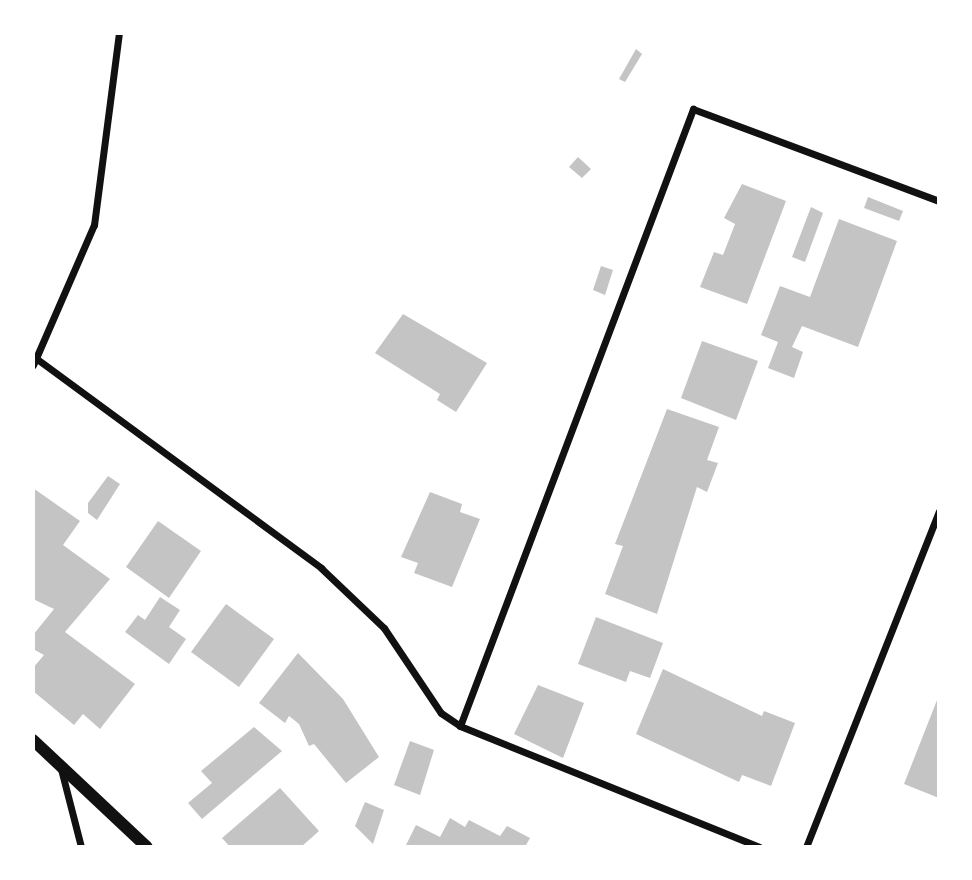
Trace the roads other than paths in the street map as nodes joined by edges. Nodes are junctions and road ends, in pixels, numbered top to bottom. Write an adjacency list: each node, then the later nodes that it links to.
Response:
1 (119, 33): 3 (street)
2 (939, 201): 5 (street)
3 (35, 362): 5 (street)
4 (939, 511): 11 (street)
5 (460, 726): 10 (street)
6 (33, 740): 7 (street)
7 (60, 762): 8 (street); 9 (street)
8 (81, 847)
9 (147, 847)
10 (760, 847)
11 (806, 847)

